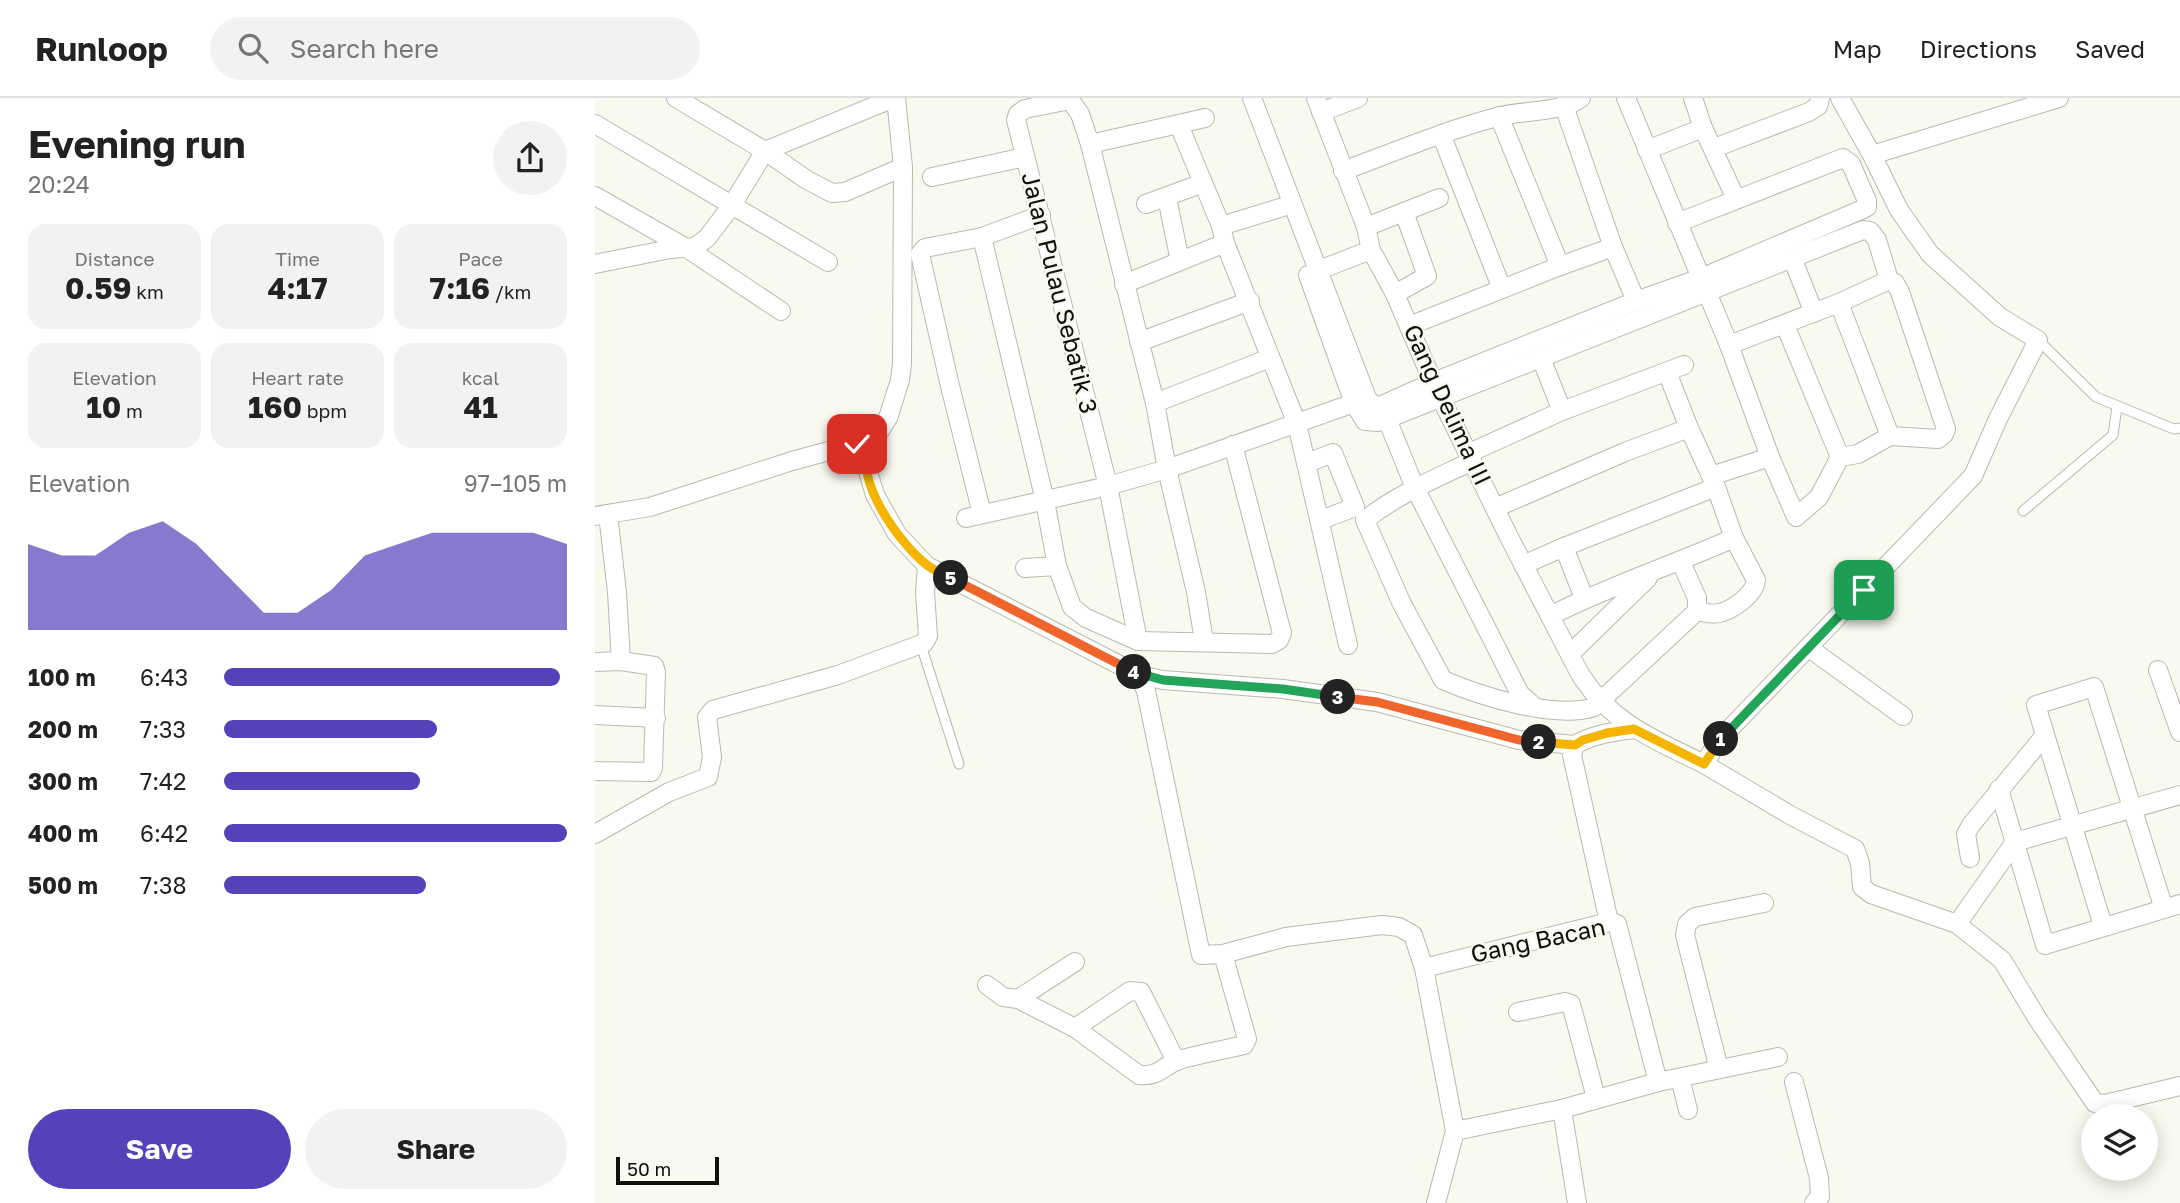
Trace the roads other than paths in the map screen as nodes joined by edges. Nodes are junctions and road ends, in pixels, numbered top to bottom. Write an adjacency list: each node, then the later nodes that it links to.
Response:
1 (676, 98): 24 (street)
2 (895, 98): 24 (street); 27 (street)
3 (1241, 98): 37 (street)
4 (1252, 98): 52 (street)
5 (1358, 98): 13 (street)
6 (1581, 98): 14 (street)
7 (1626, 98): 23 (street)
8 (1693, 98): 19 (street)
9 (1820, 98): 22 (street)
10 (1840, 98): 25 (street)
11 (2059, 98): 25 (street)
12 (1070, 99): 21 (street); 26 (street, Jalan Pulau Sebatik 3)
13 (1319, 105): 28 (street, Gang Delima III)
14 (1564, 106): 15 (street); 44 (street)
15 (1499, 116): 20 (street); 51 (street)
16 (1205, 118): 18 (street)
17 (595, 124): 36 (street)
18 (1179, 125): 21 (street); 30 (street)
19 (1703, 128): 22 (street); 23 (street)
20 (1441, 134): 28 (street); 56 (street)
21 (1090, 144): 54 (street)
22 (1714, 148): 34 (street)
23 (1647, 150): 40 (street)
24 (765, 152): 27 (street); 36 (street)
25 (1872, 155): 65 (street)
26 (1025, 157): 29 (street); 39 (street, Jalan Pulau Sebatik 3)
27 (903, 167): 80 (street)
28 (1343, 171): 41 (street, Gang Delima III)
29 (932, 177)
30 (1203, 183): 32 (street); 42 (street)
31 (595, 196): 45 (street)
32 (1167, 198): 35 (street); 48 (street)
33 (1439, 198): 38 (street)
34 (1736, 199): 40 (street); 55 (street)
35 (1146, 204)
36 (731, 205): 45 (street); 49 (street)
37 (1283, 207): 42 (street); 72 (street)
38 (1404, 212): 41 (street); 57 (street)
39 (1041, 215): 43 (street); 88 (street, Jalan Pulau Sebatik 3)
40 (1677, 223): 55 (street)
41 (1366, 227): 46 (street, Gang Delima III)
42 (1223, 234): 48 (street); 58 (street)
43 (982, 237): 90 (street); 90 (street)
44 (1613, 247): 51 (street); 59 (street)
45 (688, 249): 50 (street); 61 (street)
46 (1371, 250): 52 (street); 57 (street, Gang Delima III)
47 (1793, 260): 53 (street); 55 (street); 62 (street)
48 (1180, 261): 54 (street)
49 (828, 262)
50 (595, 264)
51 (1560, 266): 56 (street)
52 (1319, 270): 70 (street)
53 (1889, 280): 60 (street); 79 (street)
54 (1124, 284): 66 (street)
55 (1704, 285): 59 (street); 67 (street); 69 (street)
56 (1502, 289): 64 (street)
57 (1395, 294): 64 (street, Gang Delima III)
58 (1250, 301): 66 (street); 68 (street)
59 (1636, 301): 70 (street)
60 (1839, 303): 62 (street); 79 (street)
61 (781, 311)
62 (1814, 313): 63 (street)
63 (1785, 325): 67 (street); 84 (street)
64 (1409, 326): 70 (street, Gang Delima III)
65 (2038, 340): 73 (lane); 110 (street)
66 (1139, 342): 71 (street)
67 (1729, 345): 83 (street)
68 (1270, 358): 71 (street); 76 (street)
69 (1541, 358): 70 (street); 74 (street)
70 (1437, 389): 75 (street); 82 (street, Gang Delima III)
71 (1155, 403): 86 (street)
72 (1354, 403): 75 (street); 76 (street)
73 (2117, 407): 78 (lane); 92 (lane)
74 (1562, 411): 77 (street); 82 (street)
75 (1387, 419): 89 (street)
76 (1297, 424): 81 (street); 85 (street)
77 (1689, 428): 87 (street); 91 (street)
78 (2180, 428)
79 (1890, 436): 84 (street)
80 (872, 443): 93 (street); 99 (street)
81 (1233, 445): 86 (street); 107 (street)
82 (1471, 457): 89 (street); 91 (street, Gang Delima III)
83 (1770, 457): 84 (street); 87 (street)
84 (1840, 457)
85 (1307, 463): 94 (street); 94 (street)
86 (1167, 469): 88 (street); 107 (street)
87 (1714, 481): 95 (street); 96 (street)
88 (1108, 486): 90 (street); 106 (street, Jalan Pulau Sebatik 3)
89 (1415, 488): 117 (street); 117 (street)
90 (1045, 501): 100 (street)
91 (1495, 508): 98 (street, Gang Delima III)
92 (2023, 511)
93 (602, 515): 112 (street)
94 (1321, 520): 109 (street)
95 (1734, 538): 97 (street); 104 (street)
96 (1564, 547): 98 (street); 103 (street)
97 (1681, 562): 102 (street); 104 (street)
98 (1523, 565): 105 (street, Gang Delima III)
99 (927, 566): 108 (street); 115 (street)
100 (1057, 566): 101 (street); 106 (street)
101 (1025, 568)
102 (1653, 573): 103 (street); 111 (street)
103 (1584, 598): 105 (street)
104 (1697, 611): 116 (street)
105 (1550, 615): 111 (street, Gang Delima III)
106 (1138, 641): 107 (street)
107 (1204, 641)
108 (921, 645): 125 (lane); 132 (street)
109 (1348, 645)
110 (1809, 648): 119 (street); 126 (street)
111 (1570, 654): 116 (street, Gang Delima III)
112 (621, 661): 113 (street); 120 (street)
113 (595, 662)
114 (2158, 670): 122 (street)
115 (1139, 675): 124 (street); 140 (street)
116 (1600, 702): 117 (street); 121 (street, Gang Delima III)
117 (1535, 707)
118 (595, 715): 120 (street)
119 (1903, 716)
120 (656, 718): 127 (street)
121 (1634, 729): 124 (street); 126 (street, Gang Delima III)
122 (2180, 732)
123 (2045, 734): 128 (street); 130 (street); 131 (street)
124 (1575, 745): 137 (street)
125 (959, 764)
126 (1704, 764): 138 (street, Gang Delima III)
127 (595, 771)
128 (1999, 789): 133 (street); 134 (street)
129 (2180, 795): 130 (street)
130 (2132, 809): 131 (street); 136 (street)
131 (2073, 826): 133 (street); 139 (street)
132 (595, 834)
133 (2015, 842): 138 (street); 139 (street)
134 (1970, 858)
135 (1763, 903): 149 (street)
136 (2172, 906): 139 (street)
137 (1609, 922): 142 (street, Gang Bacan); 151 (street, Gang Bacan)
138 (1957, 924): 153 (street)
139 (2103, 926)
140 (1223, 954): 142 (street); 148 (street)
141 (1075, 962): 144 (street)
142 (1424, 968): 157 (street)
143 (987, 985): 144 (street)
144 (1018, 999): 146 (street)
145 (1518, 1012): 154 (street)
146 (1075, 1028): 148 (street); 148 (street)
147 (1778, 1057): 149 (street)
148 (1176, 1061)
149 (1719, 1069): 150 (street)
150 (1681, 1078): 151 (street); 156 (street)
151 (1658, 1082): 154 (street)
152 (1794, 1082): 160 (street)
153 (2180, 1086)
154 (1596, 1098): 155 (street)
155 (1562, 1109): 157 (street); 159 (street)
156 (1688, 1110)
157 (1455, 1131): 158 (street)
158 (1436, 1203)
159 (1577, 1203)
160 (1814, 1203)

